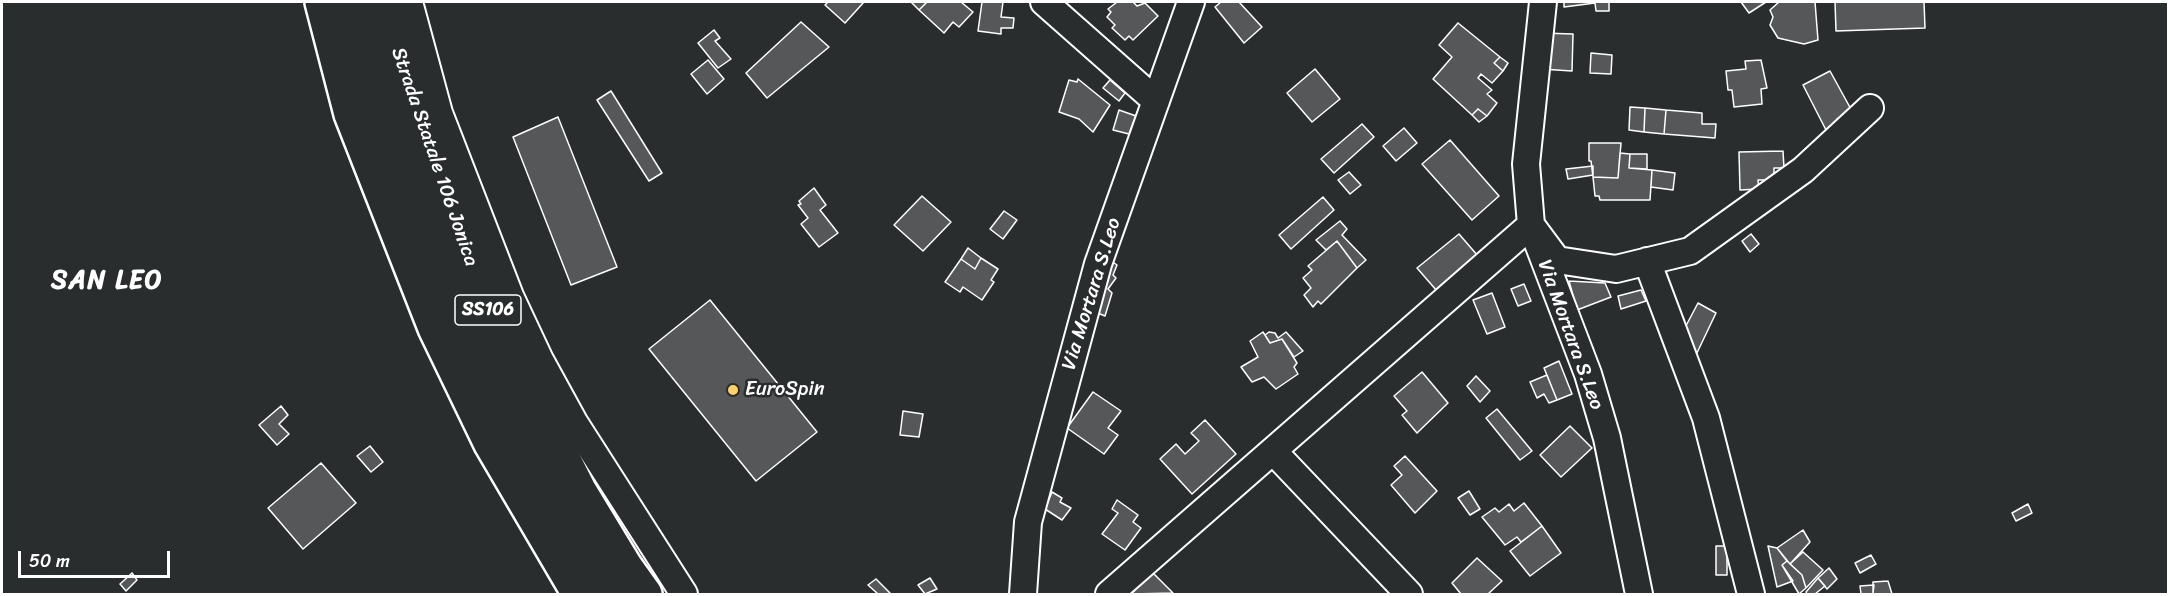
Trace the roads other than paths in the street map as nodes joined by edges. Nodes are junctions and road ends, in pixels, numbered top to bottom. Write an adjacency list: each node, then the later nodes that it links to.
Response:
1 (322, 2): 14 (highway)
2 (352, 2): 13 (highway, Strada Statale 106 Jonica / SS106)
3 (384, 2): 13 (highway, Strada Statale 106 Jonica / SS106)
4 (409, 2): 17 (street)
5 (1044, 2): 8 (street)
6 (1191, 2): 8 (street, Via Mortara S.Leo)
7 (1542, 2): 10 (street, Via Mortara S.Leo)
8 (1156, 101): 18 (street, Via Mortara S.Leo)
9 (1870, 108): 11 (street)
10 (1531, 225): 11 (street); 12 (street); 21 (street, Via Mortara S.Leo)
11 (1647, 261): 22 (street)
12 (1273, 451): 19 (street); 20 (street)
13 (618, 580): 15 (highway, Strada Statale 106 Jonica / SS106); 16 (highway)
14 (579, 594)
15 (645, 594)
16 (653, 594)
17 (684, 594)
18 (1023, 594)
19 (1109, 594)
20 (1409, 594)
21 (1639, 594)
22 (1751, 594)

